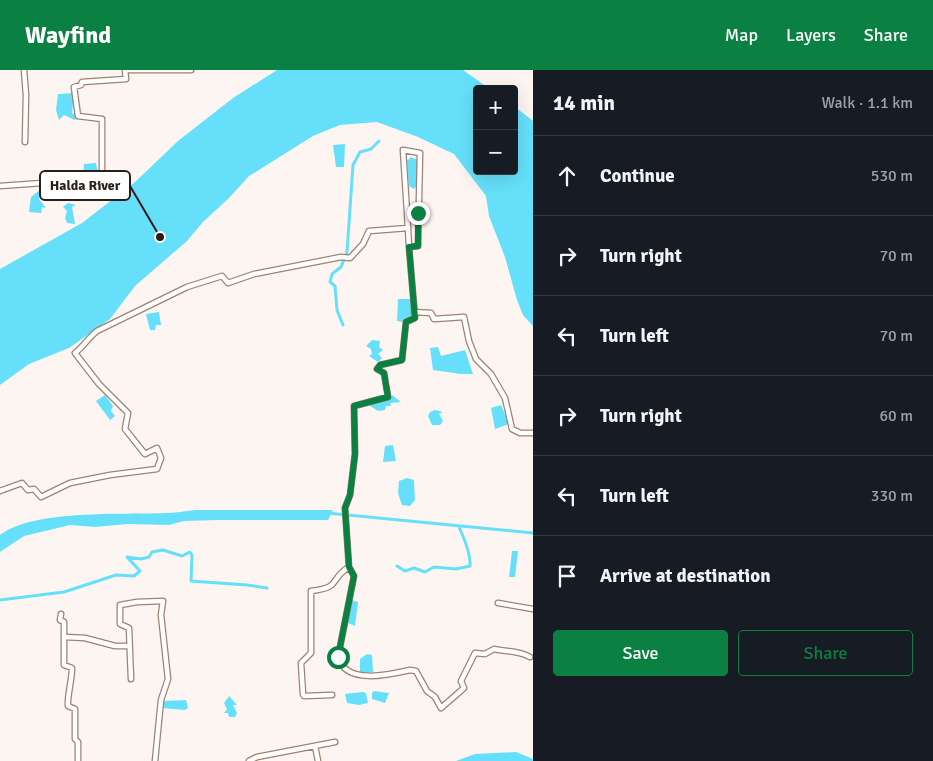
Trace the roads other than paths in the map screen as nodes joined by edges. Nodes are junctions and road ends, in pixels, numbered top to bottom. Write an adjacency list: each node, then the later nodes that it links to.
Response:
1 (24, 70): 3 (street)
2 (191, 70): 5 (street)
3 (25, 142)
4 (126, 181): 5 (street)
5 (102, 182): 6 (street)
6 (0, 186)
7 (408, 228): 8 (street); 8 (street); 11 (street)
8 (409, 247): 9 (street)
9 (414, 312): 10 (street); 12 (street)
10 (533, 432)
11 (0, 491)
12 (349, 567): 18 (street); 20 (street)
13 (498, 603): 14 (street)
14 (533, 609)
15 (61, 614): 16 (street)
16 (65, 637): 17 (street); 23 (street)
17 (130, 646): 19 (street); 24 (street)
18 (530, 657)
19 (131, 680)
20 (332, 694)
21 (335, 742): 22 (street)
22 (315, 746): 25 (street); 26 (street)
23 (78, 761)
24 (156, 761)
25 (249, 761)
26 (318, 761)

